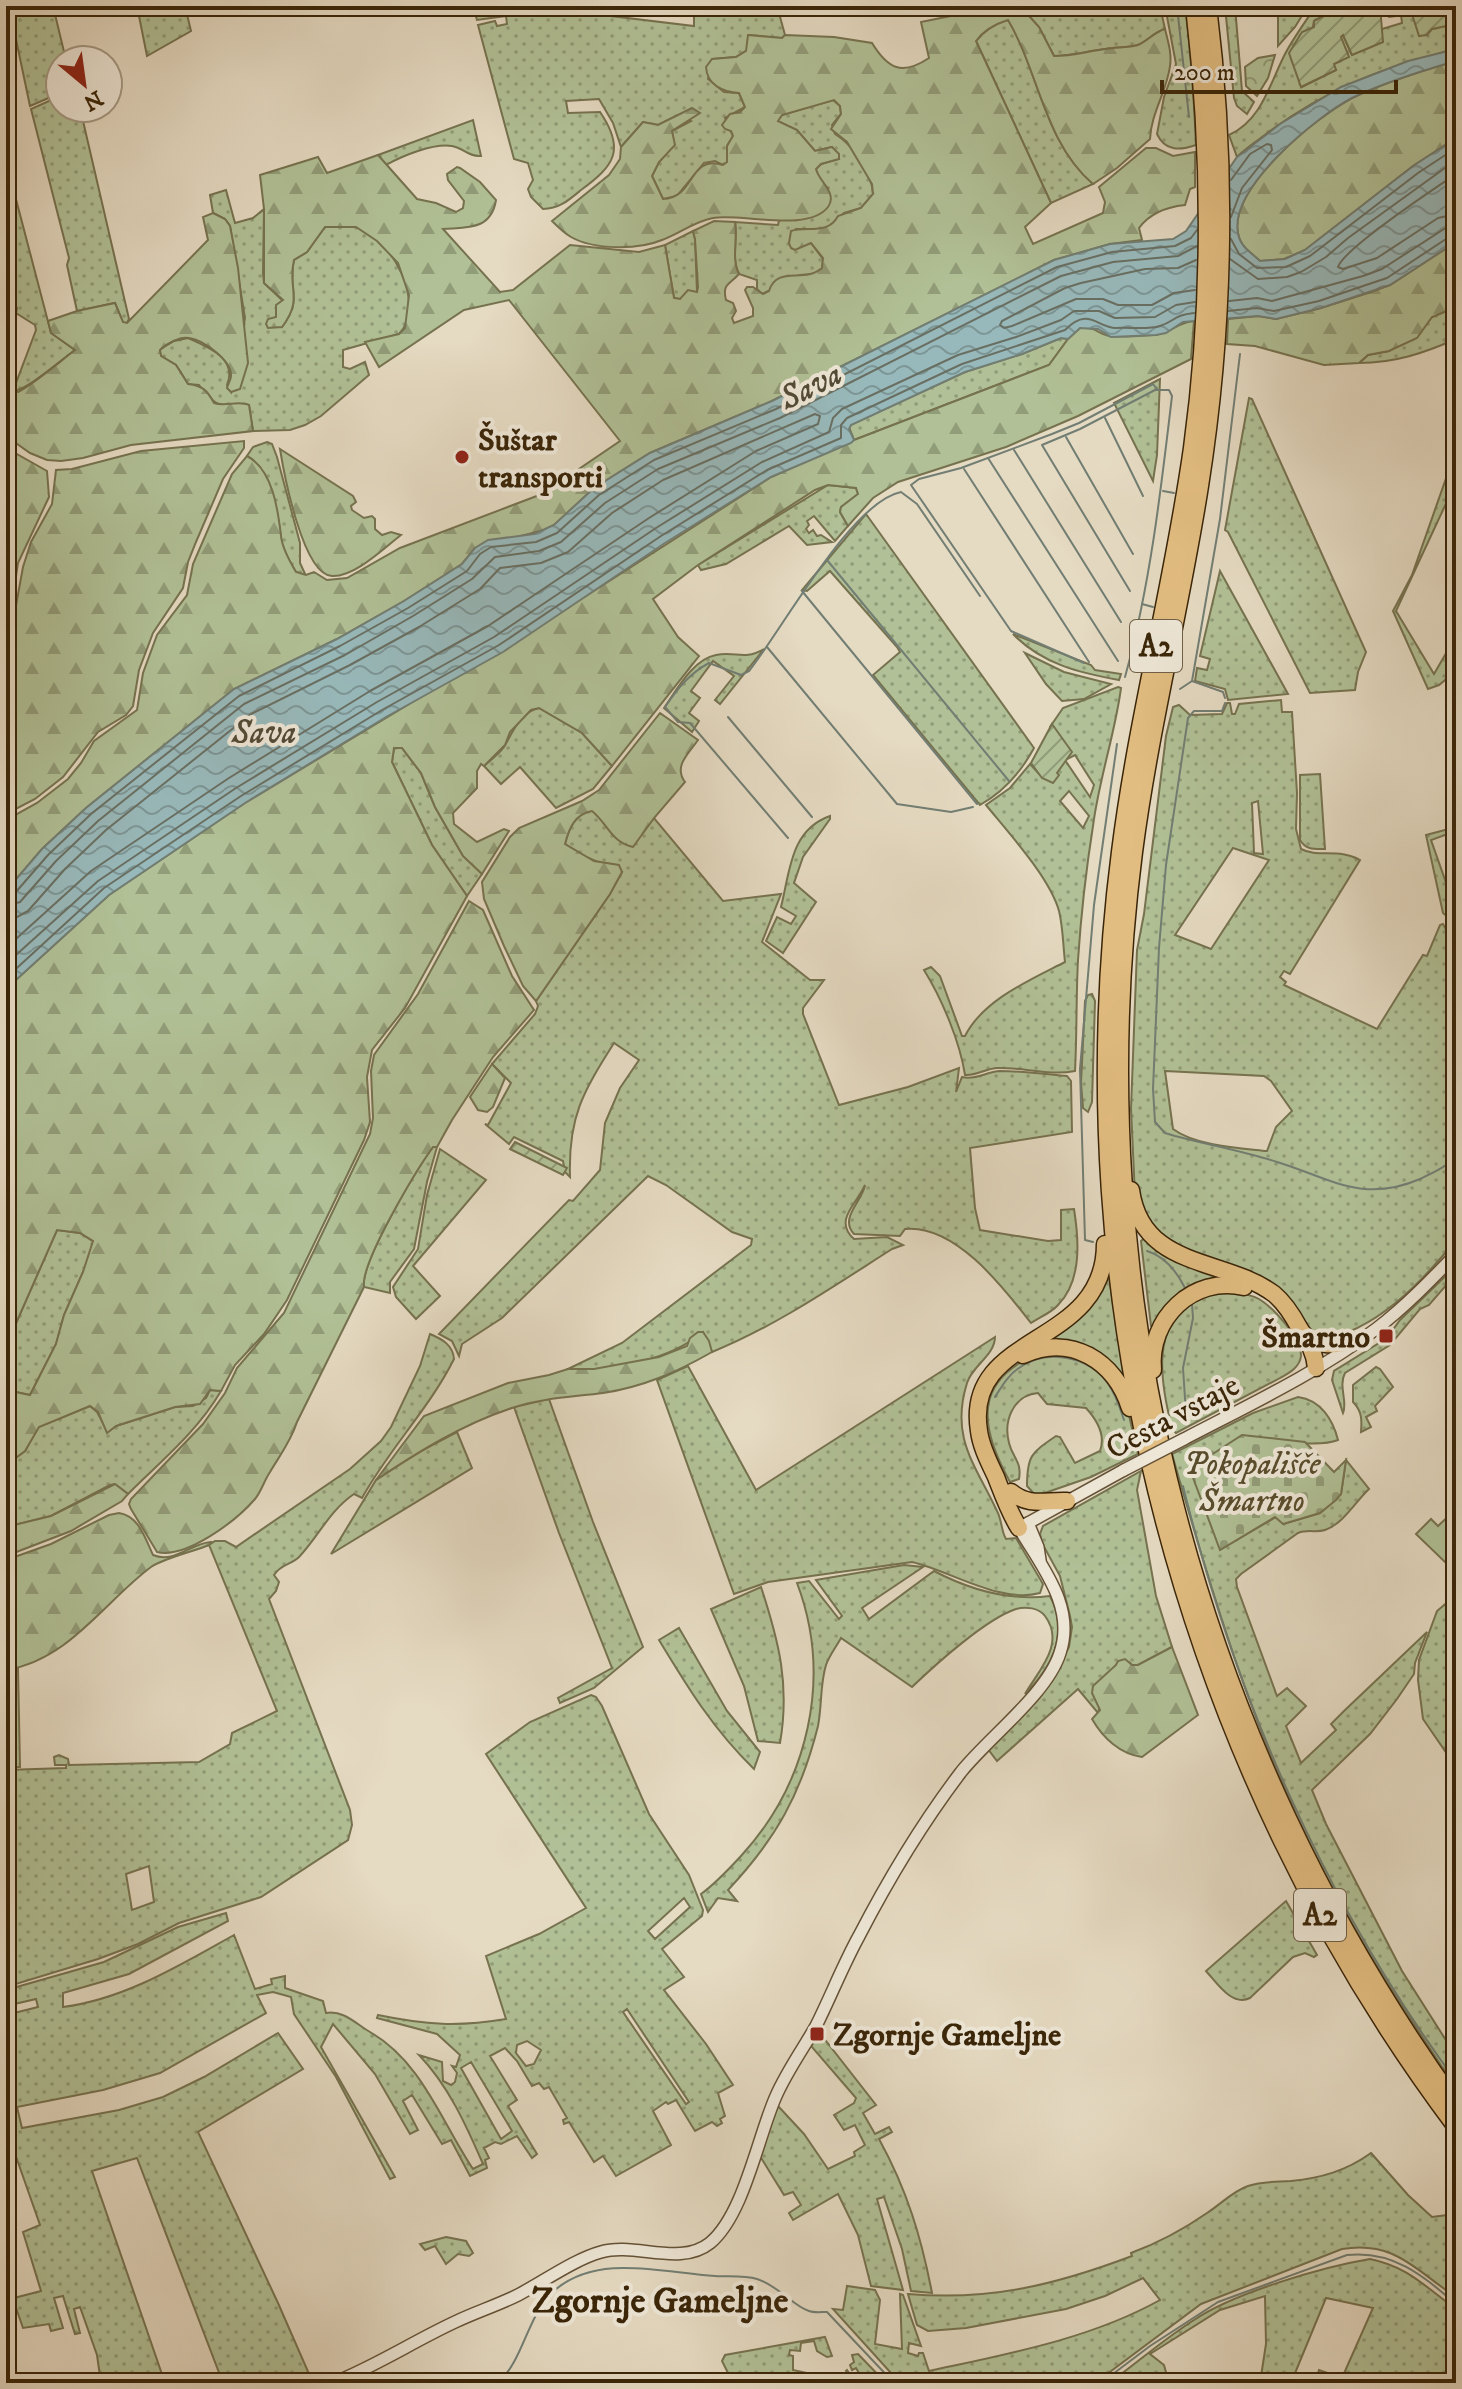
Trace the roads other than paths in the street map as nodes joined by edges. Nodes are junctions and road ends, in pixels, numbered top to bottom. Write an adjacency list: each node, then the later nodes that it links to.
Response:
1 (1194, 6): 3 (highway, A2)
2 (1208, 6): 3 (highway, A2)
3 (1213, 135): 4 (highway, A2)
4 (1209, 359): 5 (highway, A2); 6 (highway, A2)
5 (1121, 1147): 8 (highway); 11 (highway, A2)
6 (1109, 1187): 12 (highway, A2); 15 (highway)
7 (1456, 1254): 9 (street, Cesta vstaje)
8 (1303, 1334): 9 (highway); 10 (highway)
9 (1358, 1341): 10 (street, Cesta vstaje)
10 (1316, 1368): 11 (highway); 14 (street, Cesta vstaje, bridge)
11 (1152, 1407): 16 (highway, A2)
12 (1149, 1466): 13 (highway); 17 (highway, A2)
13 (1011, 1492): 14 (highway); 15 (highway)
14 (1067, 1501): 15 (street, Cesta vstaje)
15 (1023, 1526): 18 (street)
16 (1456, 2104)
17 (1456, 2127)
18 (333, 2383)

